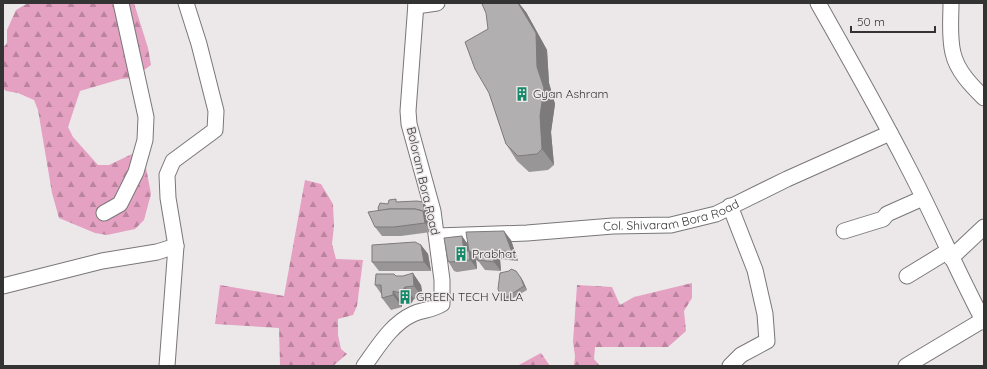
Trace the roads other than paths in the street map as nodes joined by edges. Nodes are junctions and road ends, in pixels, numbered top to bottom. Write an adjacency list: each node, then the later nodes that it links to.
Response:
1 (120, 3): 11 (street)
2 (186, 3): 15 (street)
3 (437, 3): 6 (street)
4 (818, 3): 8 (street)
5 (951, 3): 7 (street)
6 (416, 5): 14 (street, Boloram Bora Road)
7 (984, 98)
8 (890, 134): 9 (street); 10 (street, Col. Shivaram Bora Road)
9 (923, 198): 13 (street); 16 (street)
10 (730, 206): 14 (street, Col. Shivaram Bora Road); 22 (street)
11 (104, 213)
12 (984, 227): 16 (street)
13 (844, 231)
14 (437, 236): 21 (street, Boloram Bora Road)
15 (176, 246): 18 (street); 20 (street)
16 (950, 254): 17 (street); 19 (street)
17 (907, 276)
18 (3, 286)
19 (984, 321): 23 (street)
20 (167, 366)
21 (364, 366)
22 (730, 366)
23 (906, 366)

